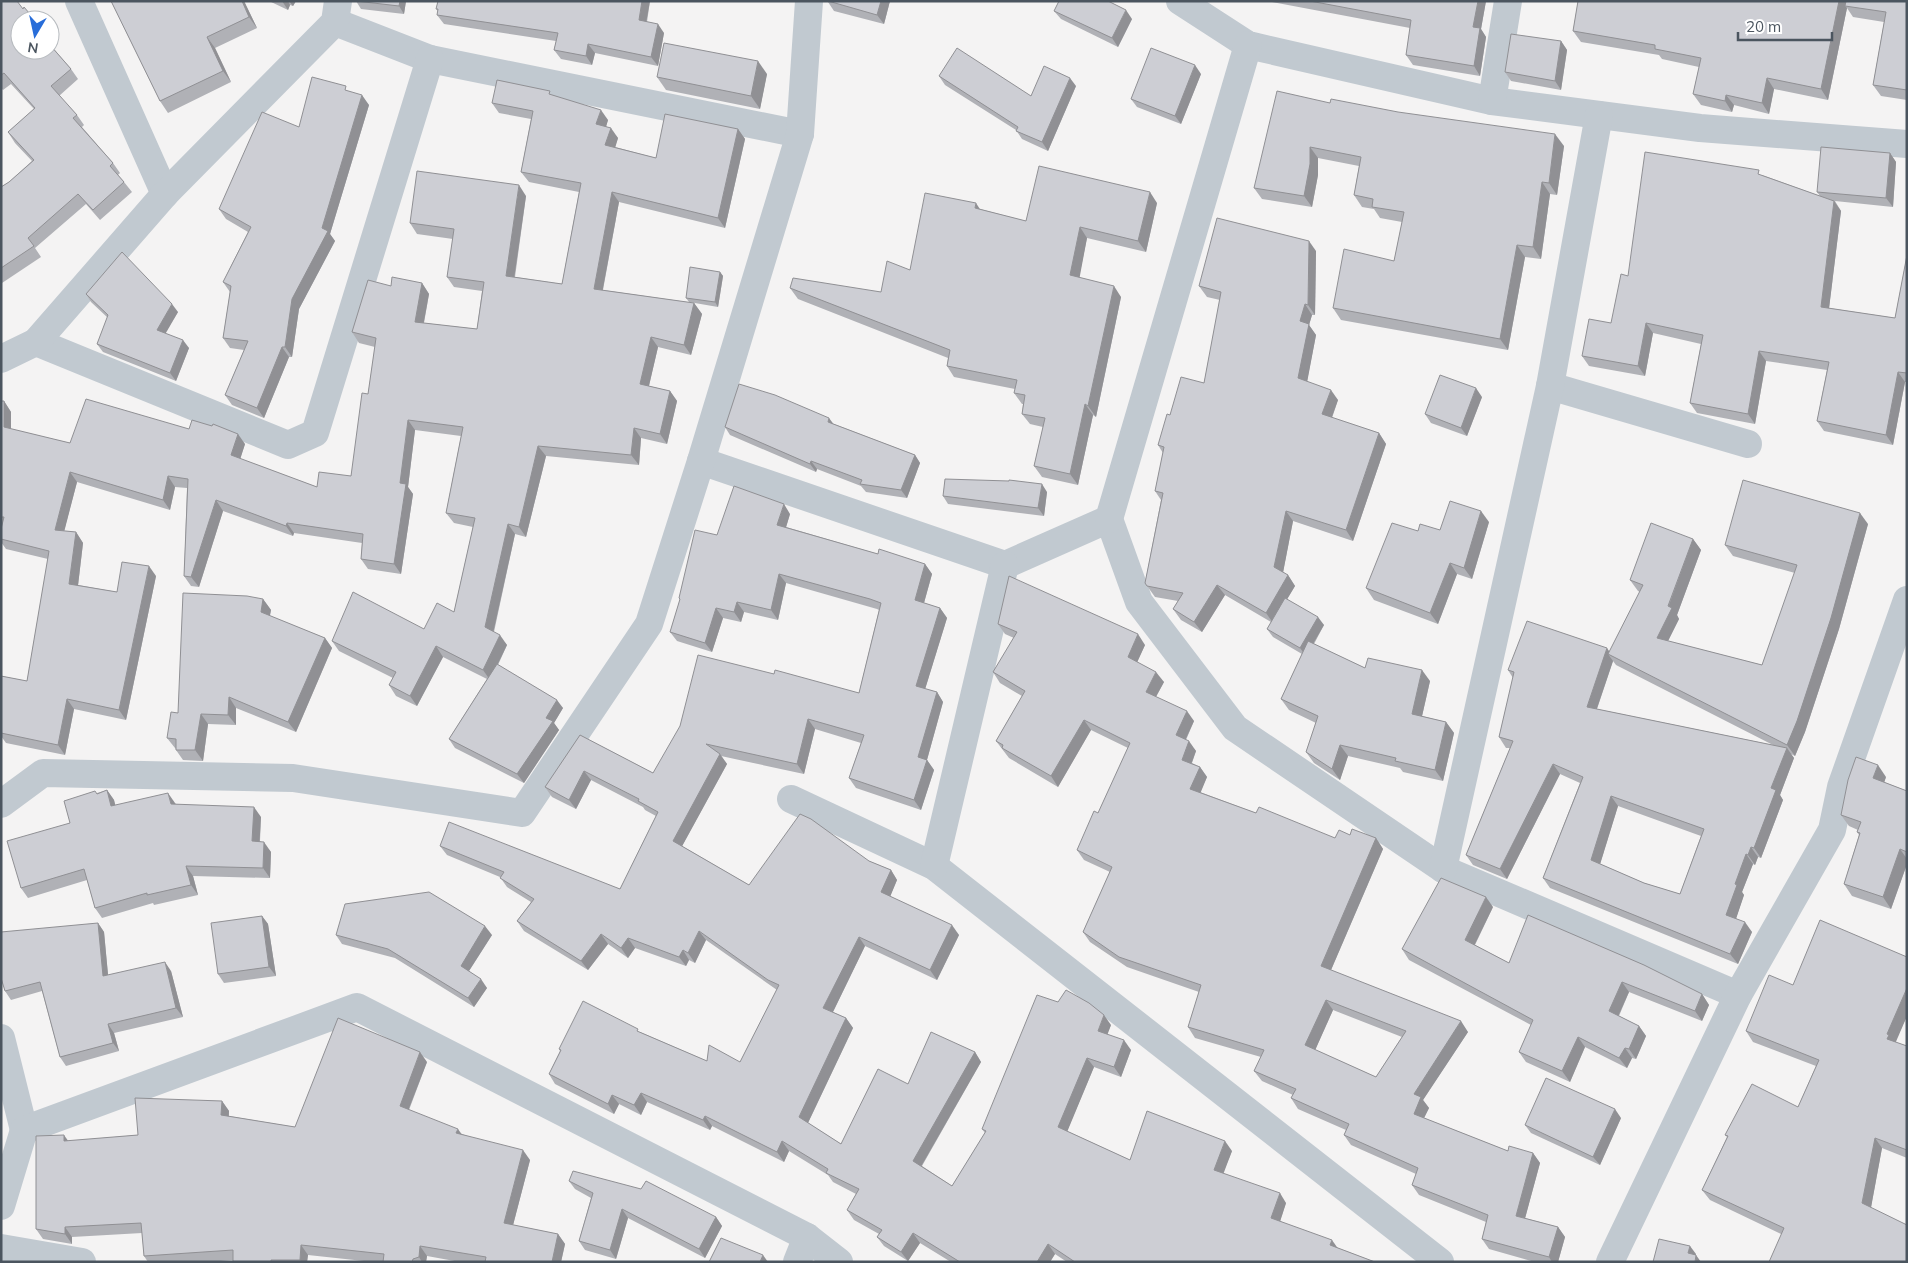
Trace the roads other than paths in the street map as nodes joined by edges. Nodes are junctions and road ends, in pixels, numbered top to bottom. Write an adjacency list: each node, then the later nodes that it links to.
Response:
1 (79, 1): 12 (street)
2 (809, 1): 10 (street)
3 (1180, 1): 6 (street)
4 (1508, 1): 8 (street)
5 (336, 11): 7 (street); 12 (street)
6 (1248, 45): 8 (street); 18 (street)
7 (430, 59): 10 (street); 13 (street)
8 (1492, 101): 9 (street)
9 (1599, 115): 11 (street); 15 (street)
10 (800, 134): 17 (street)
11 (1907, 144)
12 (166, 194): 13 (street)
13 (36, 342): 14 (street)
14 (1, 359)
15 (1550, 386): 16 (street); 24 (street)
16 (1748, 444)
17 (701, 462): 19 (street); 22 (street)
18 (1109, 519): 19 (street); 24 (street)
19 (1005, 565): 23 (street)
20 (1907, 600): 25 (street)
21 (791, 799): 23 (street)
22 (1, 804)
23 (934, 866): 33 (street)
24 (1443, 869): 25 (street)
25 (1738, 996): 34 (street)
26 (1, 1038): 27 (street)
27 (24, 1130): 28 (street); 30 (street)
28 (1, 1206)
29 (1, 1248): 31 (street)
30 (802, 1250): 32 (street)
31 (82, 1262)
32 (839, 1262)
33 (1440, 1262)
34 (1610, 1262)

